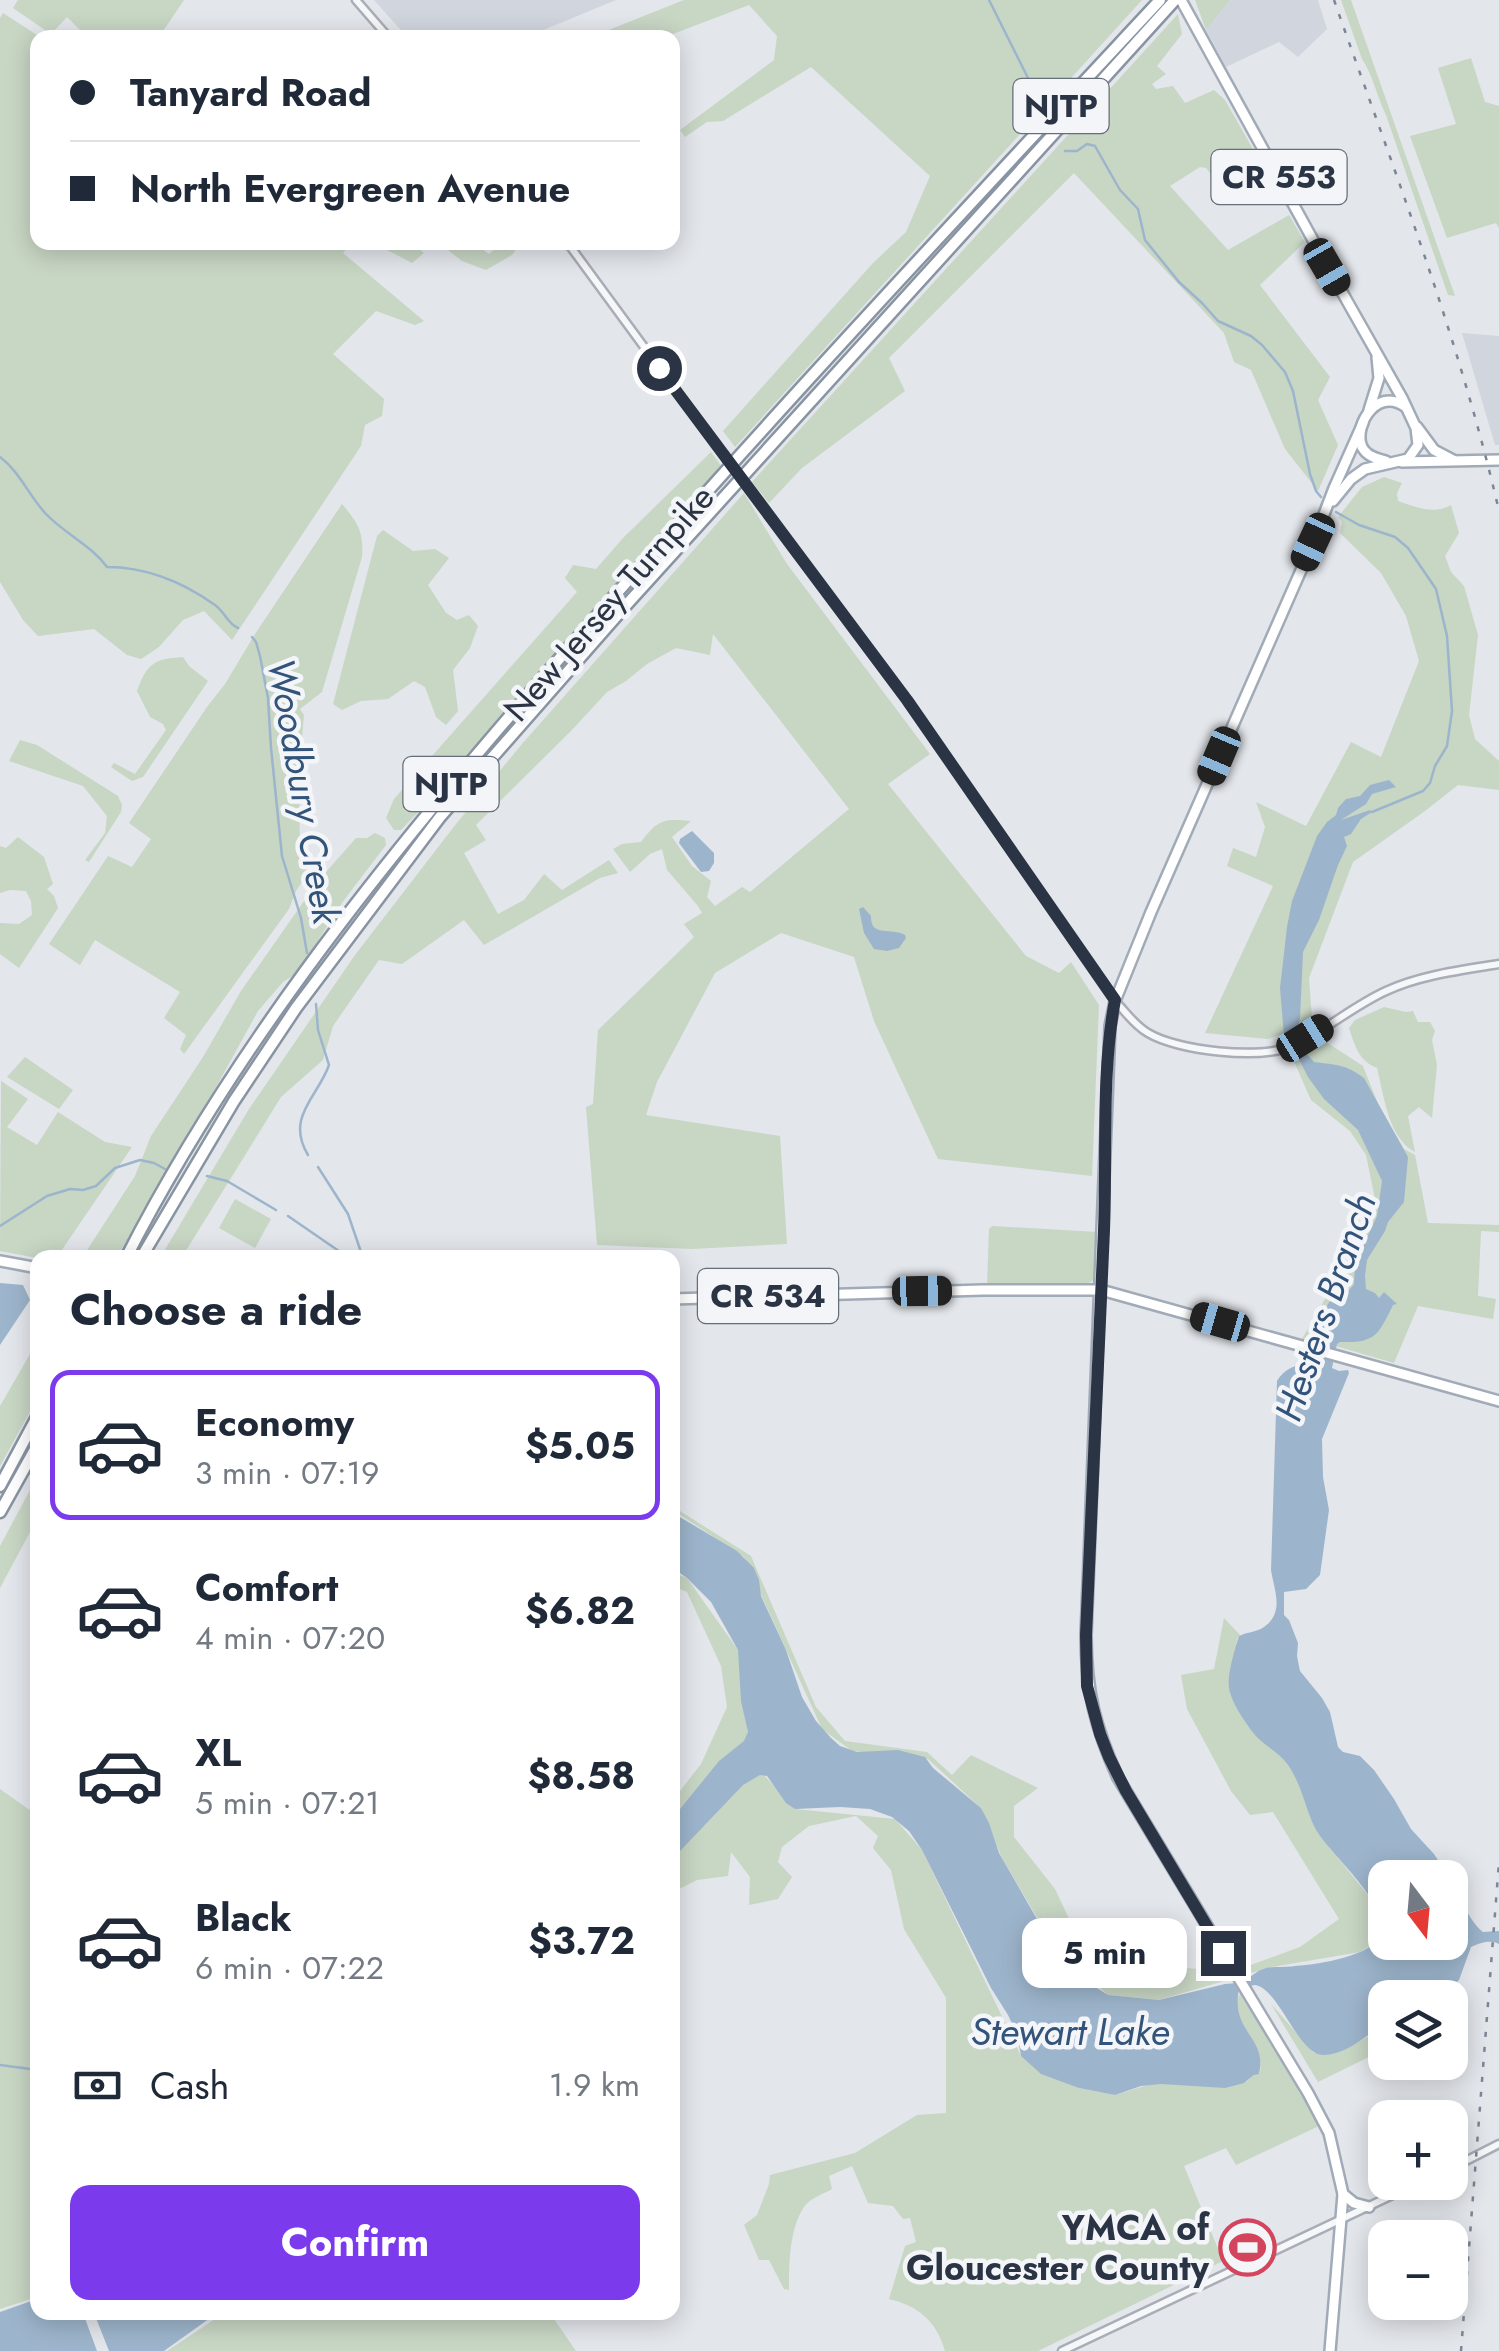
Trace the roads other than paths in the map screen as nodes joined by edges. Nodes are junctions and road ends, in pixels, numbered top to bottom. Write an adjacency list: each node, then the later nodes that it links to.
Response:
1 (356, 0): 4 (street)
2 (1178, 0): 3 (highway, New Jersey Turnpike / NJTP); 6 (main road, CR 553)
3 (1158, 7): 16 (highway, New Jersey Turnpike / NJTP); 17 (highway, New Jersey Turnpike / NJTP)
4 (382, 30)
5 (574, 250): 15 (street, bridge)
6 (1376, 355): 7 (main road, CR 553); 8 (main road)
7 (1407, 408): 8 (main road); 9 (main road)
8 (1365, 419): 11 (main road); 13 (main road)
9 (1413, 421): 11 (main road); 12 (main road)
10 (1499, 460): 12 (main road)
11 (1396, 462): 12 (main road); 13 (main road)
12 (1458, 462)
13 (1324, 514): 15 (main road)
14 (1499, 964): 15 (street)
15 (1115, 1000): 20 (main road)
16 (131, 1250)
17 (146, 1250)
18 (0, 1261): 19 (main road)
19 (30, 1267)
20 (1101, 1290): 21 (main road, CR 534); 22 (main road, CR 534); 29 (main road)
21 (680, 1299)
22 (1499, 1401)
23 (30, 1430): 25 (highway)
24 (30, 1458): 26 (highway)
25 (0, 1486)
26 (0, 1512)
27 (1499, 2144): 28 (street)
28 (1468, 2160)
29 (1343, 2194): 31 (main road); 32 (main road)
30 (1383, 2200): 31 (street)
31 (1369, 2207): 32 (street)
32 (1340, 2222): 33 (street); 34 (main road)
33 (1062, 2351)
34 (1330, 2351)

